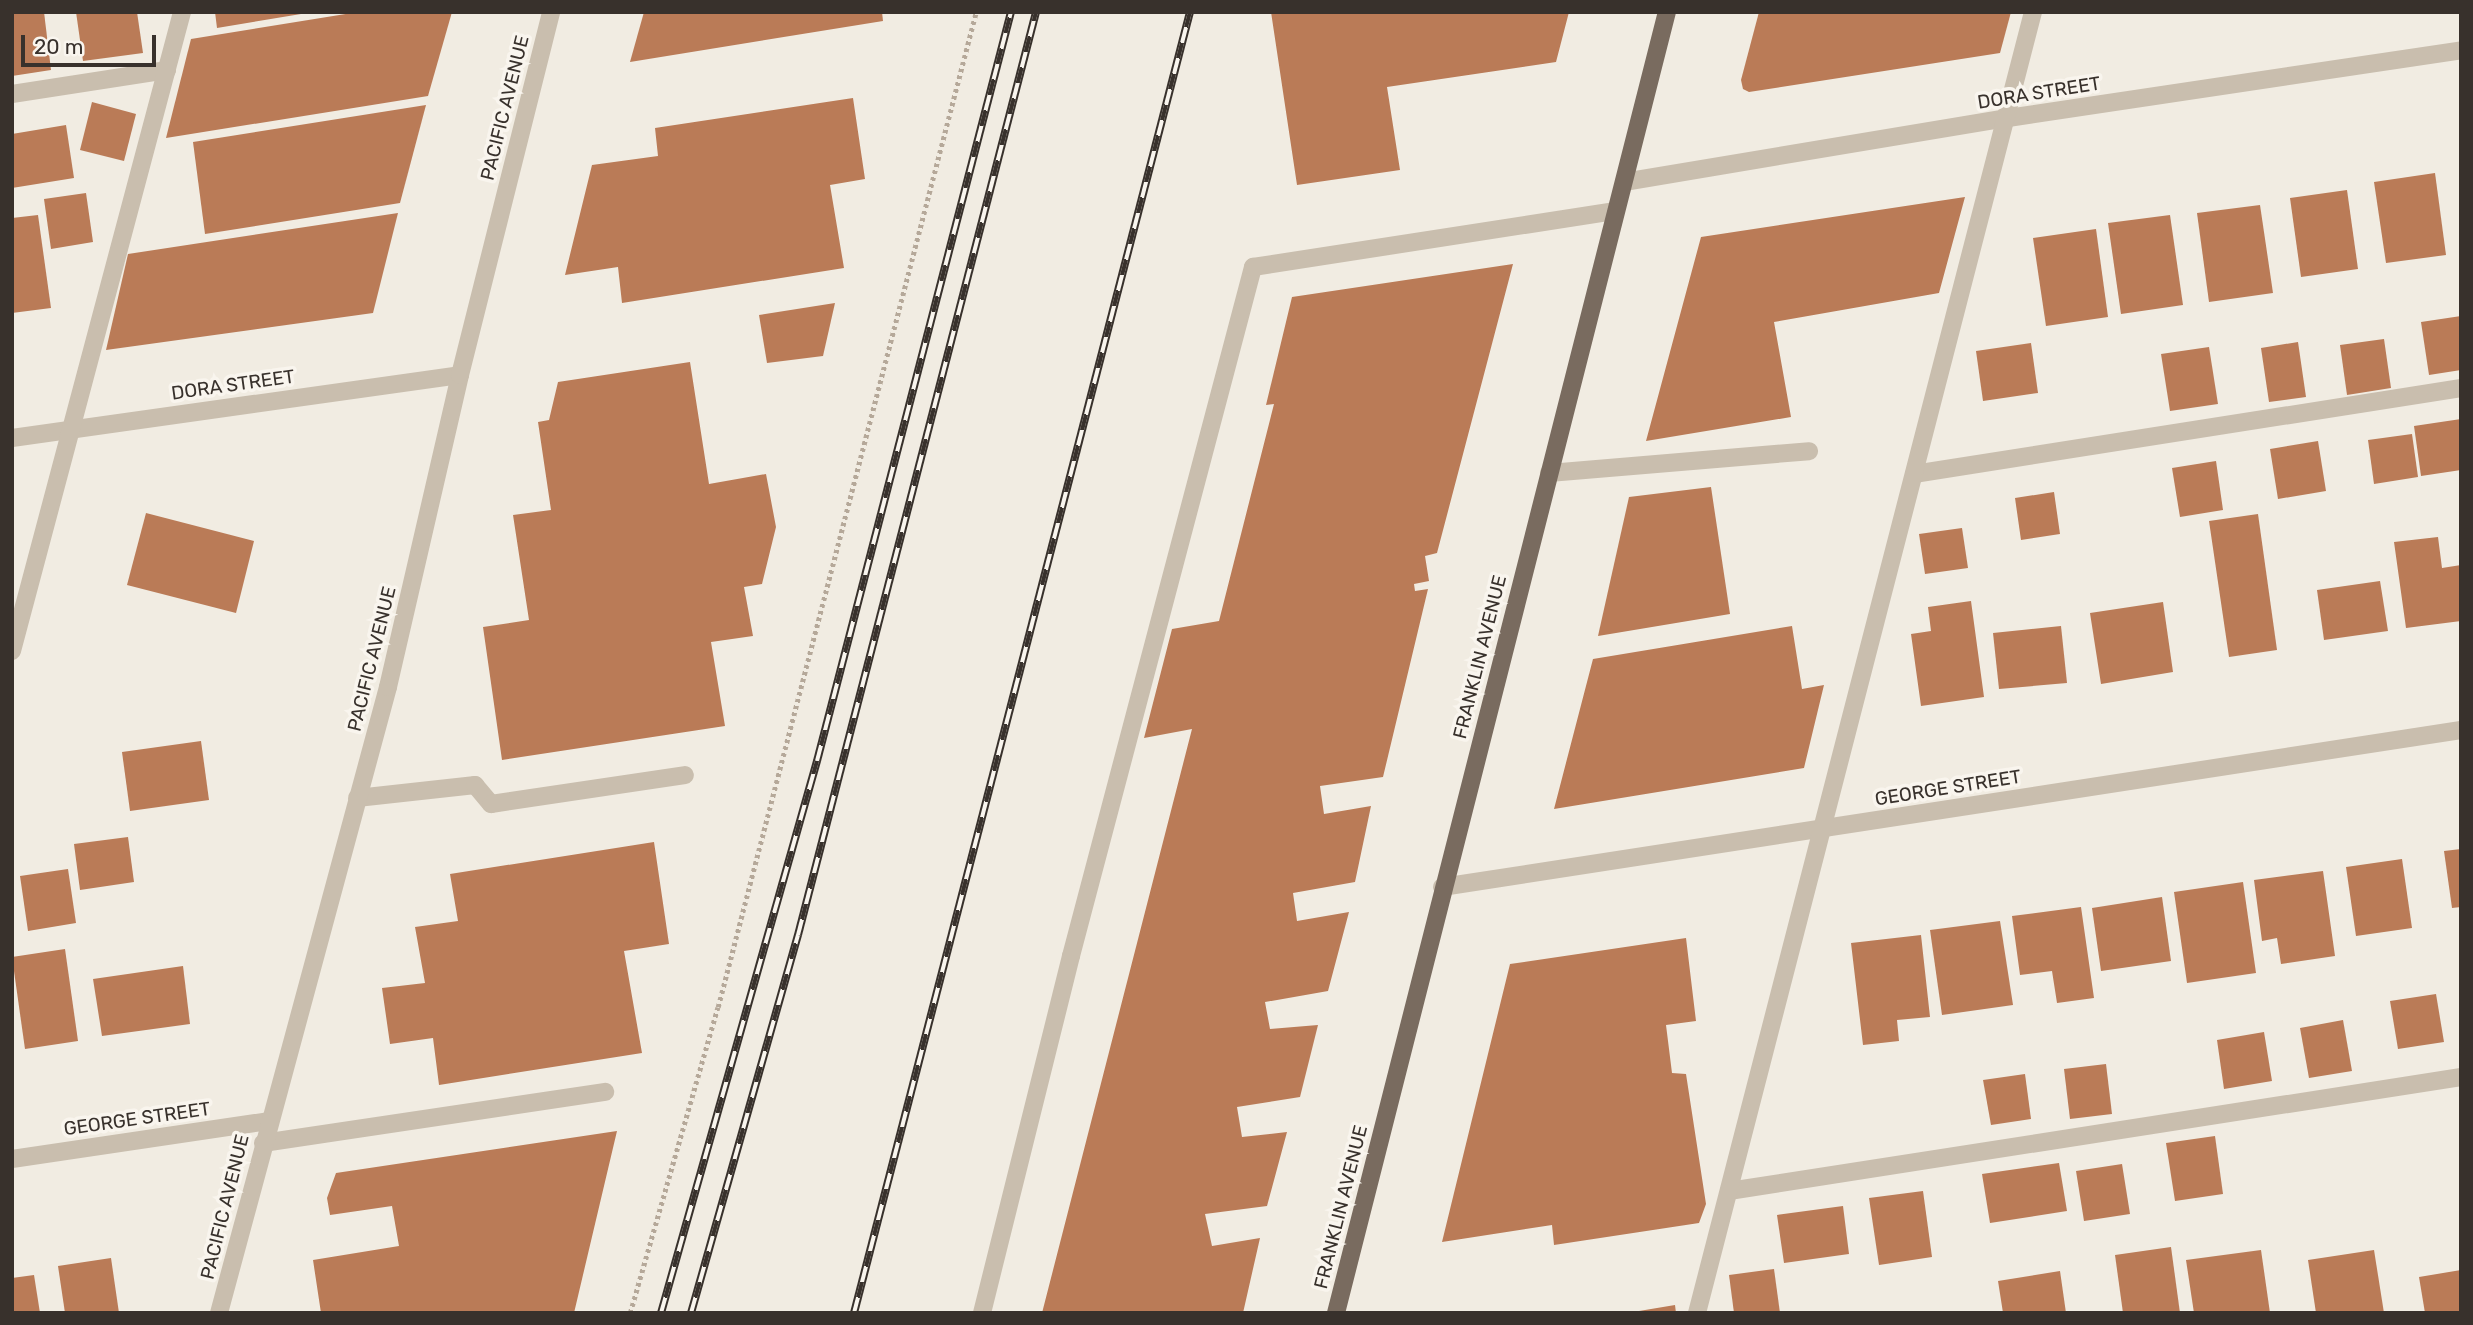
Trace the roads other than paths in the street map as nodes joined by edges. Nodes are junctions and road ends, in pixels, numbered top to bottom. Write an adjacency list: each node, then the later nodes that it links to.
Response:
1 (182, 12): 6 (street)
2 (551, 12): 11 (street, PACIFIC AVENUE)
3 (1667, 12): 9 (main road, FRANKLIN AVENUE)
4 (2033, 12): 8 (street)
5 (2461, 50): 8 (street, DORA STREET)
6 (167, 70): 7 (street); 13 (street)
7 (12, 94)
8 (2008, 118): 9 (street, DORA STREET); 17 (street)
9 (1623, 182): 10 (main road, FRANKLIN AVENUE)
10 (1616, 211): 16 (main road, FRANKLIN AVENUE); 31 (street)
11 (460, 375): 13 (street, DORA STREET); 21 (street, PACIFIC AVENUE)
12 (2461, 388): 17 (street)
13 (71, 428): 14 (street, DORA STREET); 18 (street)
14 (12, 438)
15 (1809, 452): 16 (street)
16 (1549, 473): 23 (main road, FRANKLIN AVENUE)
17 (1913, 474): 22 (street)
18 (12, 651)
19 (2461, 730): 22 (street, GEORGE STREET)
20 (685, 775): 21 (street)
21 (358, 798): 26 (street, PACIFIC AVENUE)
22 (1825, 828): 23 (street, GEORGE STREET); 29 (street)
23 (1442, 887): 32 (main road, FRANKLIN AVENUE)
24 (2461, 1077): 29 (street)
25 (605, 1092): 27 (street)
26 (268, 1121): 27 (street, PACIFIC AVENUE); 28 (street, GEORGE STREET)
27 (263, 1143): 30 (street, PACIFIC AVENUE)
28 (12, 1158)
29 (1729, 1191): 33 (street)
30 (219, 1313)
31 (982, 1313)
32 (1336, 1313)
33 (1697, 1313)

